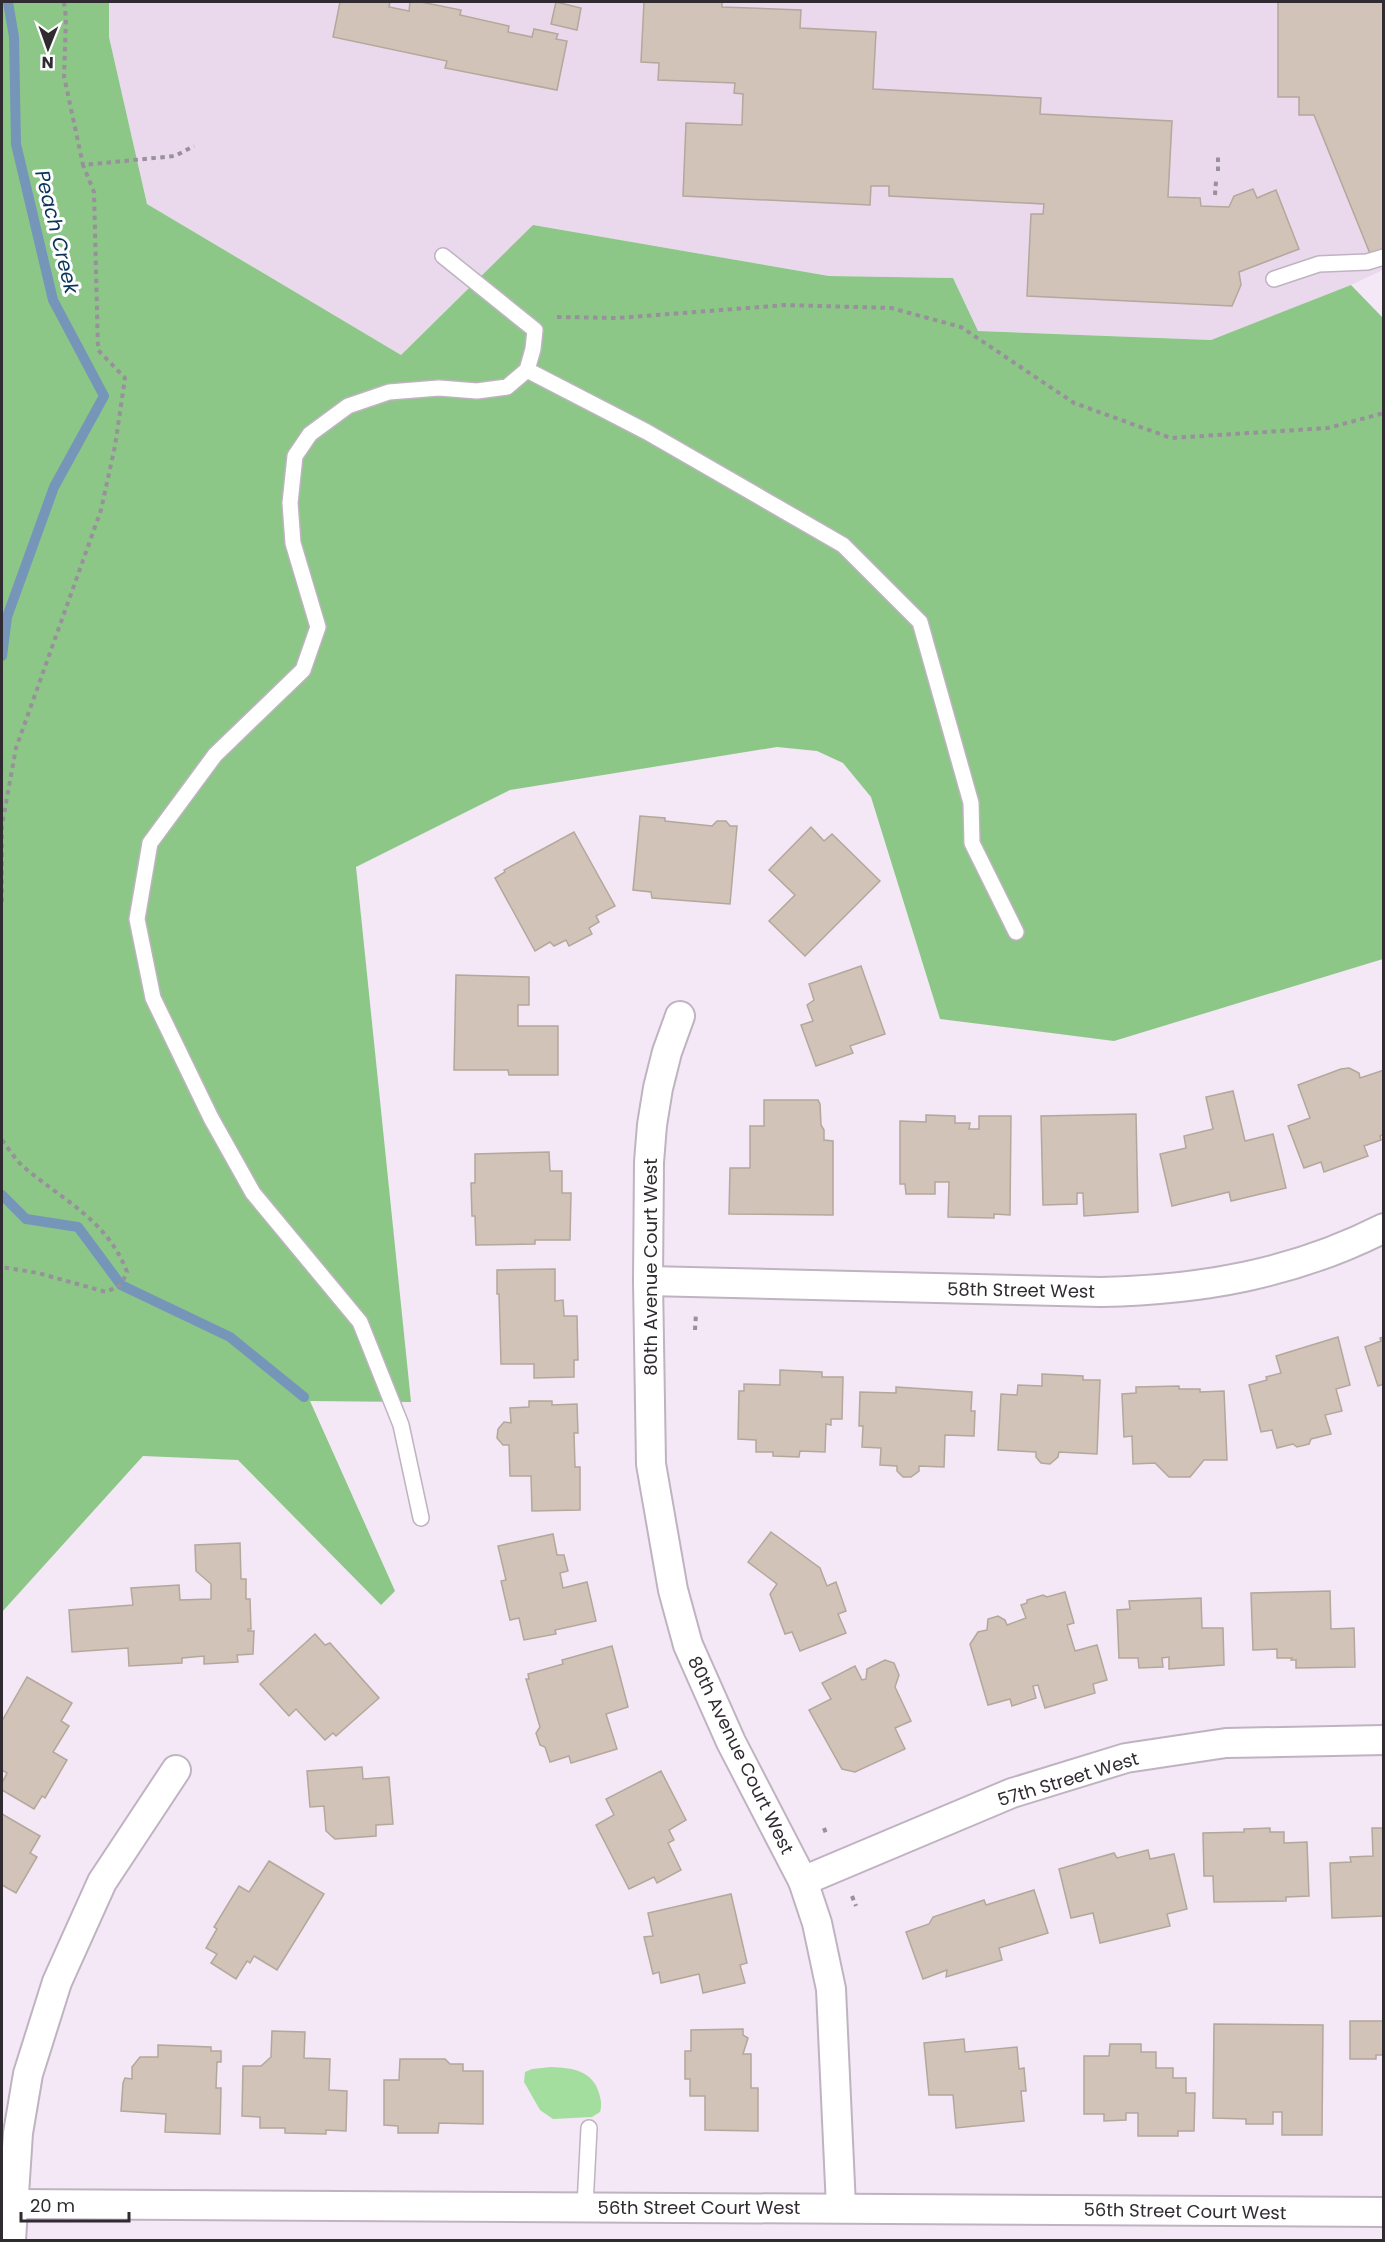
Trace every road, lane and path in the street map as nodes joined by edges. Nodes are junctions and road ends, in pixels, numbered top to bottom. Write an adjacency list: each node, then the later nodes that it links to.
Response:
1 (64, 2): 4 (path)
2 (194, 146): 4 (path)
3 (1218, 154): 5 (path)
4 (83, 165): 14 (path)
5 (1218, 171)
6 (1216, 181): 7 (path)
7 (1215, 195)
8 (443, 256): 11 (lane)
9 (1383, 257): 10 (lane)
10 (1274, 279)
11 (521, 317): 12 (lane); 13 (path)
12 (527, 370): 15 (lane); 21 (lane)
13 (1383, 413)
14 (2, 902)
15 (1016, 932)
16 (680, 1016): 20 (street, 80th Avenue Court West)
17 (2, 1140): 19 (path)
18 (1383, 1228): 20 (street, 58th Street West)
19 (2, 1267)
20 (648, 1281): 24 (street, 80th Avenue Court West)
21 (421, 1518)
22 (1383, 1740): 24 (street, 57th Street West)
23 (176, 1770): 26 (street)
24 (803, 1881): 28 (street, 80th Avenue Court West)
25 (589, 2128): 27 (lane)
26 (15, 2204): 27 (street, 56th Street Court West); 30 (street)
27 (585, 2206): 28 (street, 56th Street Court West)
28 (841, 2208): 29 (street, 56th Street Court West)
29 (1383, 2212)
30 (11, 2241)

